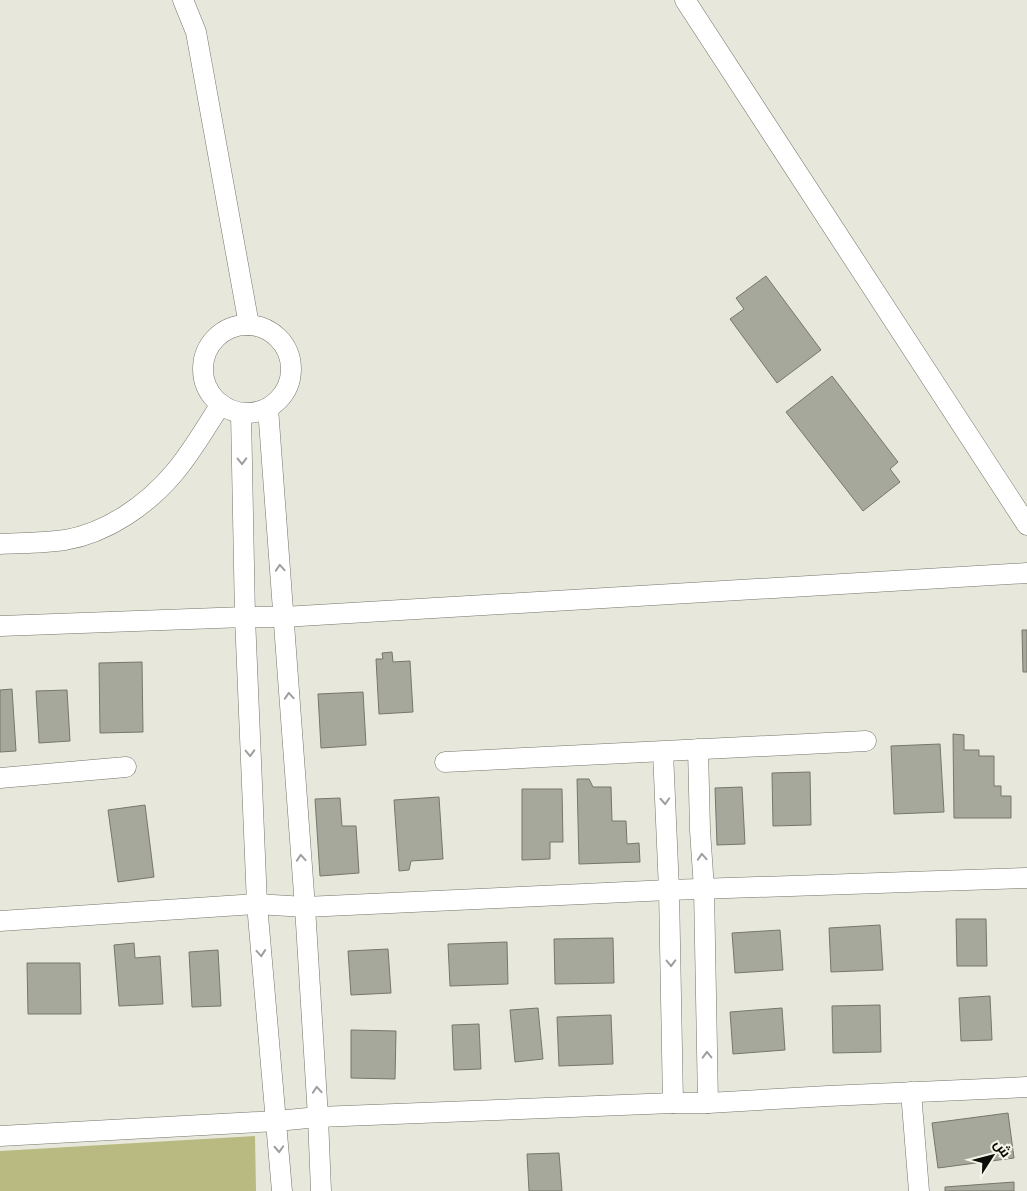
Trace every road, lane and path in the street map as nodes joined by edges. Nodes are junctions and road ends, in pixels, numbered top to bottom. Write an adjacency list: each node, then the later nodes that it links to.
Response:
1 (183, 0): 3 (street)
2 (685, 0): 7 (street)
3 (249, 325): 4 (street); 5 (street)
4 (220, 404): 6 (street); 8 (street)
5 (268, 408): 6 (street); 11 (street, one-way to 5)
6 (241, 413): 10 (street, one-way to 10)
7 (1027, 525)
8 (0, 544)
9 (1027, 573): 11 (street)
10 (244, 617): 11 (street); 12 (street); 22 (street, one-way to 22)
11 (284, 617): 23 (street, one-way to 11)
12 (0, 626)
13 (866, 740): 14 (street)
14 (698, 749): 15 (street); 20 (street, one-way to 14)
15 (663, 752): 16 (street); 21 (street, one-way to 21)
16 (445, 762)
17 (126, 767): 18 (street)
18 (0, 778)
19 (1027, 878): 20 (street)
20 (704, 889): 21 (street); 28 (street, one-way to 20)
21 (670, 890): 23 (street); 27 (street, one-way to 27)
22 (257, 904): 23 (street); 24 (street); 30 (street, one-way to 30)
23 (305, 907): 29 (street, one-way to 23)
24 (0, 920)
25 (1027, 1087): 26 (street)
26 (911, 1092): 28 (street); 34 (street)
27 (673, 1103): 28 (street); 29 (street)
28 (708, 1103)
29 (318, 1117): 30 (street); 33 (street)
30 (277, 1121): 31 (street); 32 (street, one-way to 32)
31 (0, 1136)
32 (282, 1191)
33 (321, 1191)
34 (919, 1191)

